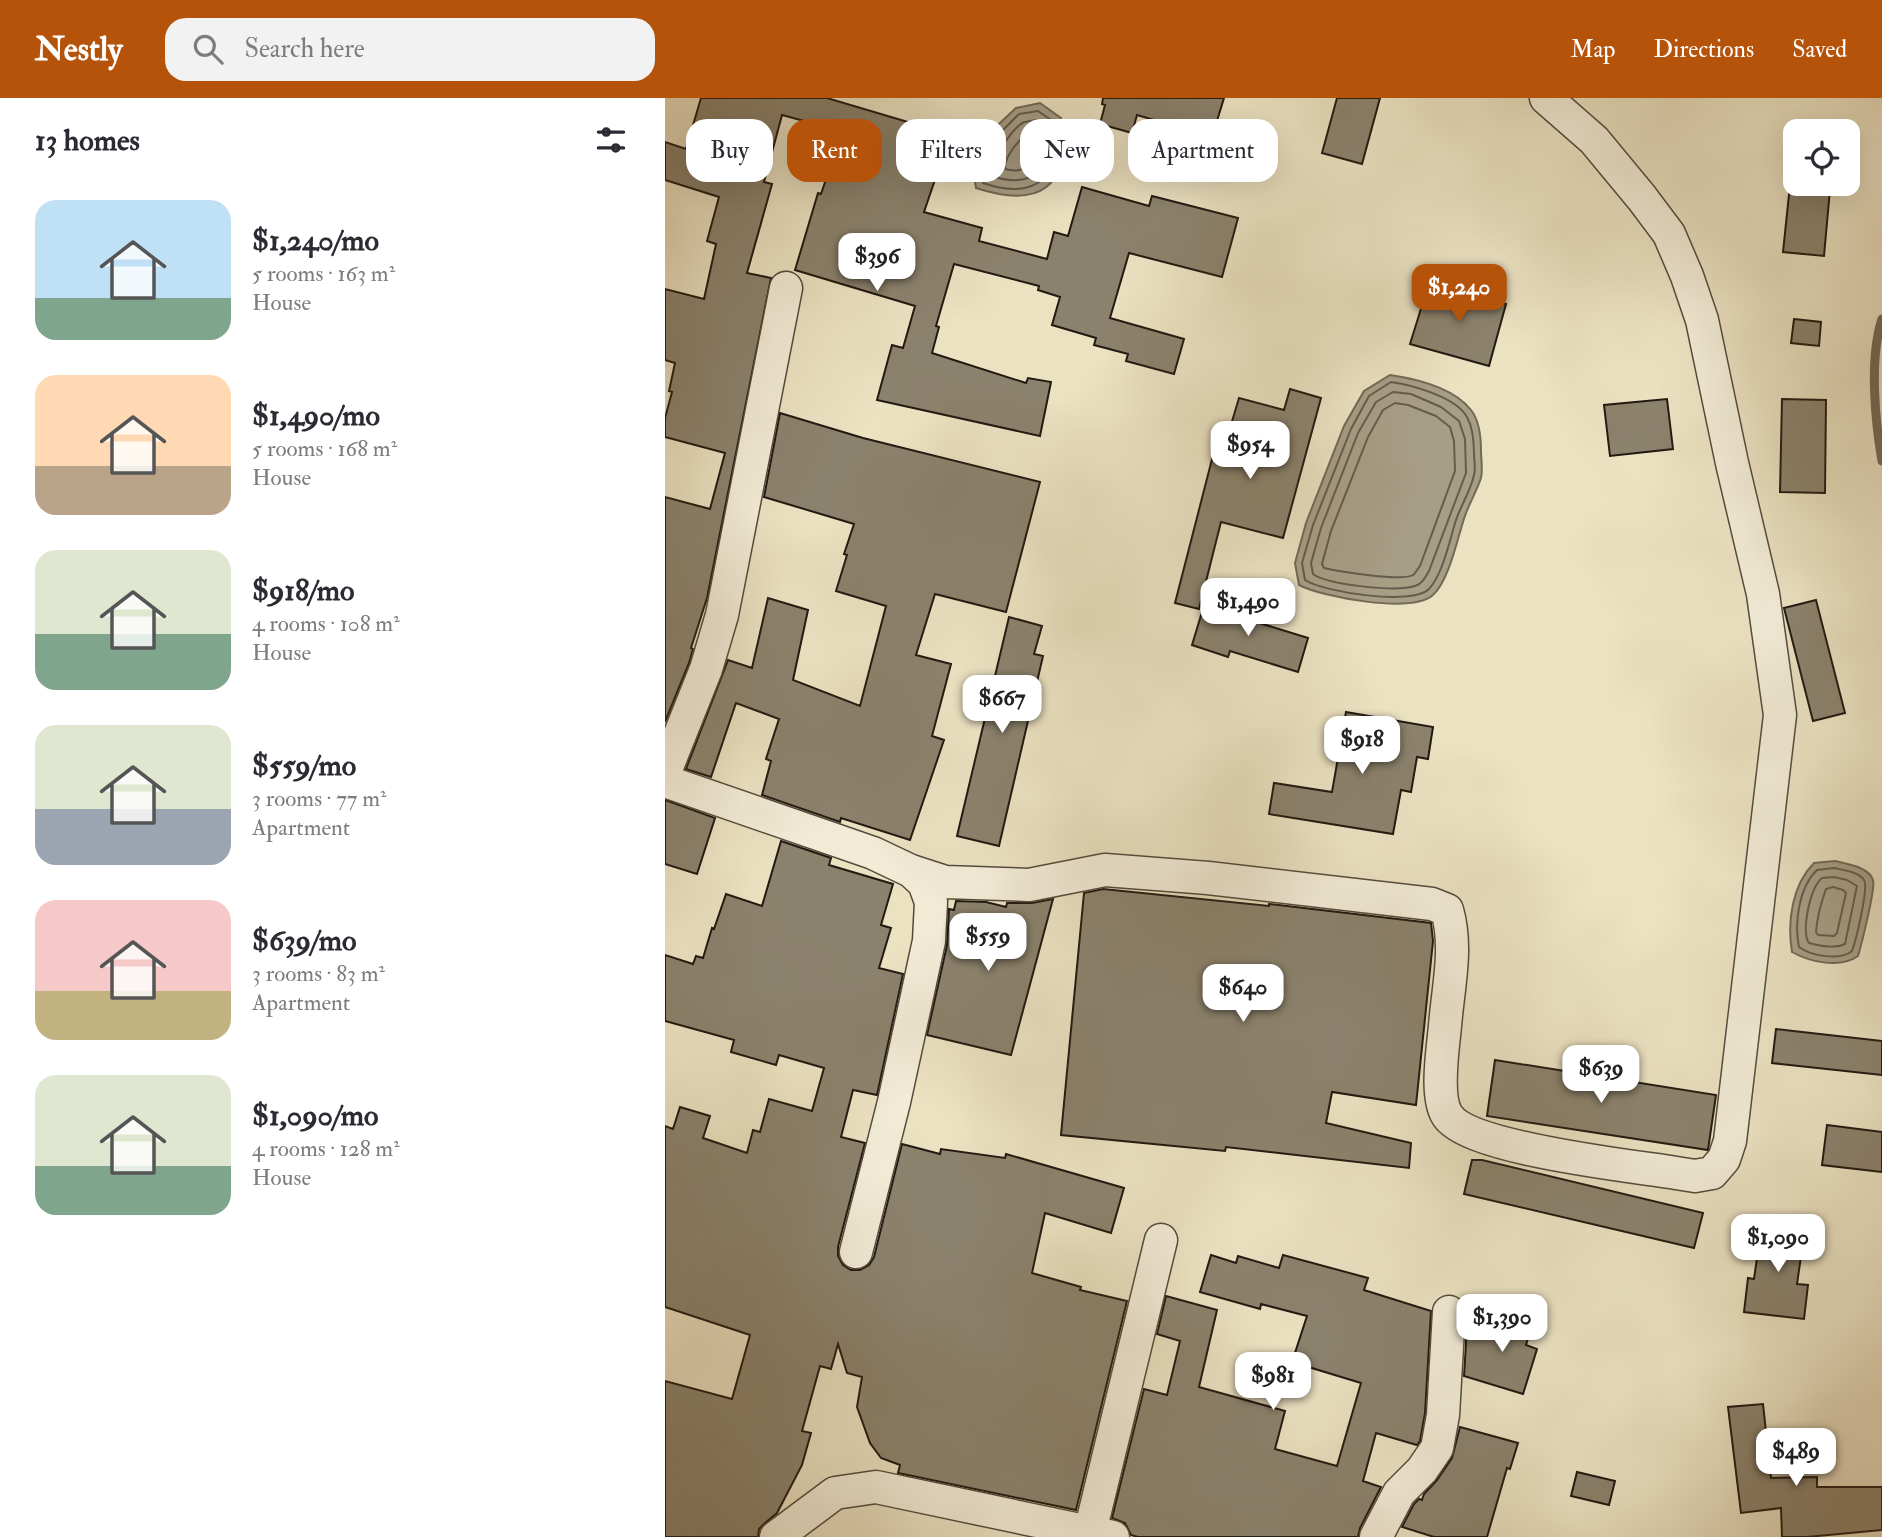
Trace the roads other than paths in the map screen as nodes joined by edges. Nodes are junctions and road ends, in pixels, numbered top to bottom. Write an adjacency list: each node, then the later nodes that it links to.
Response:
1 (1546, 98): 5 (street)
2 (786, 288): 3 (street)
3 (665, 772)
4 (665, 781): 5 (street)
5 (911, 871): 7 (street)
6 (1161, 1240): 10 (street)
7 (856, 1252)
8 (1449, 1312): 12 (street)
9 (1055, 1531): 10 (street); 11 (street)
10 (1101, 1535)
11 (776, 1537)
12 (1376, 1537)

